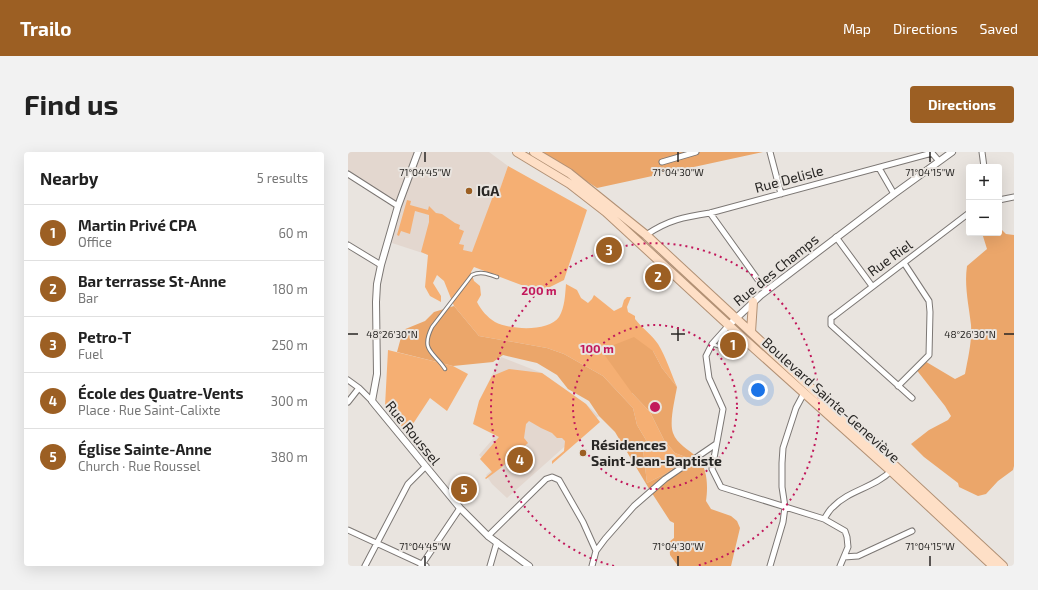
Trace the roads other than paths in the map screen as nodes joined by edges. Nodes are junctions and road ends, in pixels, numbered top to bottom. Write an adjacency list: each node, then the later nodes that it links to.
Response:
1 (418, 152): 18 (street)
2 (517, 152): 31 (main road, Boulevard Sainte-Geneviève)
3 (534, 152): 21 (main road, Boulevard Sainte-Geneviève)
4 (696, 152): 8 (street)
5 (770, 152): 14 (street)
6 (952, 152): 9 (street, Rue des Champs)
7 (982, 152): 11 (street)
8 (679, 154): 10 (street)
9 (939, 161): 12 (street, Rue Delisle); 15 (street, Rue des Champs)
10 (662, 162)
11 (984, 164)
12 (879, 168): 14 (street, Rue Delisle); 15 (street)
13 (348, 174): 18 (street)
14 (781, 194): 19 (street, Rue Delisle)
15 (894, 194): 22 (street, Rue des Champs)
16 (1014, 197): 17 (street)
17 (1002, 199)
18 (398, 206): 25 (street)
19 (710, 213): 21 (street, Rue Delisle); 28 (street)
20 (966, 215): 24 (street, Rue Riel)
21 (646, 235): 30 (main road, Boulevard Sainte-Geneviève)
22 (836, 237): 27 (street); 28 (street, Rue des Champs)
23 (348, 245): 25 (street)
24 (904, 263): 27 (street, Rue Riel); 39 (street)
25 (381, 265): 43 (street)
26 (497, 277): 37 (lane)
27 (872, 286): 39 (street, Rue Riel)
28 (766, 290): 29 (street, Rue des Champs)
29 (752, 302): 30 (street, Rue des Champs); 32 (main road)
30 (735, 318): 31 (street, Rue des Champs); 32 (main road, Boulevard Sainte-Geneviève)
31 (729, 325): 33 (main road, Boulevard Sainte-Geneviève); 34 (street, Rue des Champs)
32 (752, 332): 66 (main road, Boulevard Sainte-Geneviève)
33 (747, 342): 36 (lane); 41 (main road, Boulevard Sainte-Geneviève)
34 (712, 344): 35 (lane); 45 (street, Rue des Champs)
35 (727, 349)
36 (741, 354)
37 (445, 370)
38 (348, 380): 40 (street, Rue Roussel)
39 (898, 386): 42 (street)
40 (359, 388): 43 (street, Rue Roussel); 44 (street)
41 (804, 394): 47 (main road, Boulevard Sainte-Geneviève); 49 (street)
42 (912, 398)
43 (372, 401): 46 (street, Rue Roussel)
44 (348, 402)
45 (716, 444): 49 (street, Rue des Champs); 56 (street)
46 (425, 467): 48 (street, Rue Roussel); 55 (street)
47 (891, 471): 50 (street); 65 (main road, Boulevard Sainte-Geneviève)
48 (460, 508): 53 (street, Rue Roussel); 58 (street)
49 (785, 508): 50 (street, Rue des Champs); 63 (street)
50 (824, 519): 57 (street, Rue des Champs)
51 (348, 530): 55 (street)
52 (912, 531): 57 (street)
53 (488, 536): 54 (street, Rue Roussel); 56 (street)
54 (497, 542): 61 (street); 62 (street, Rue Roussel)
55 (376, 544): 58 (street); 60 (street)
56 (596, 551): 59 (street)
57 (844, 557): 64 (street, Rue des Champs)
58 (423, 565)
59 (594, 565)
60 (365, 566)
61 (490, 566)
62 (529, 566)
63 (770, 566)
64 (840, 566)
65 (993, 566)
66 (1003, 566)

